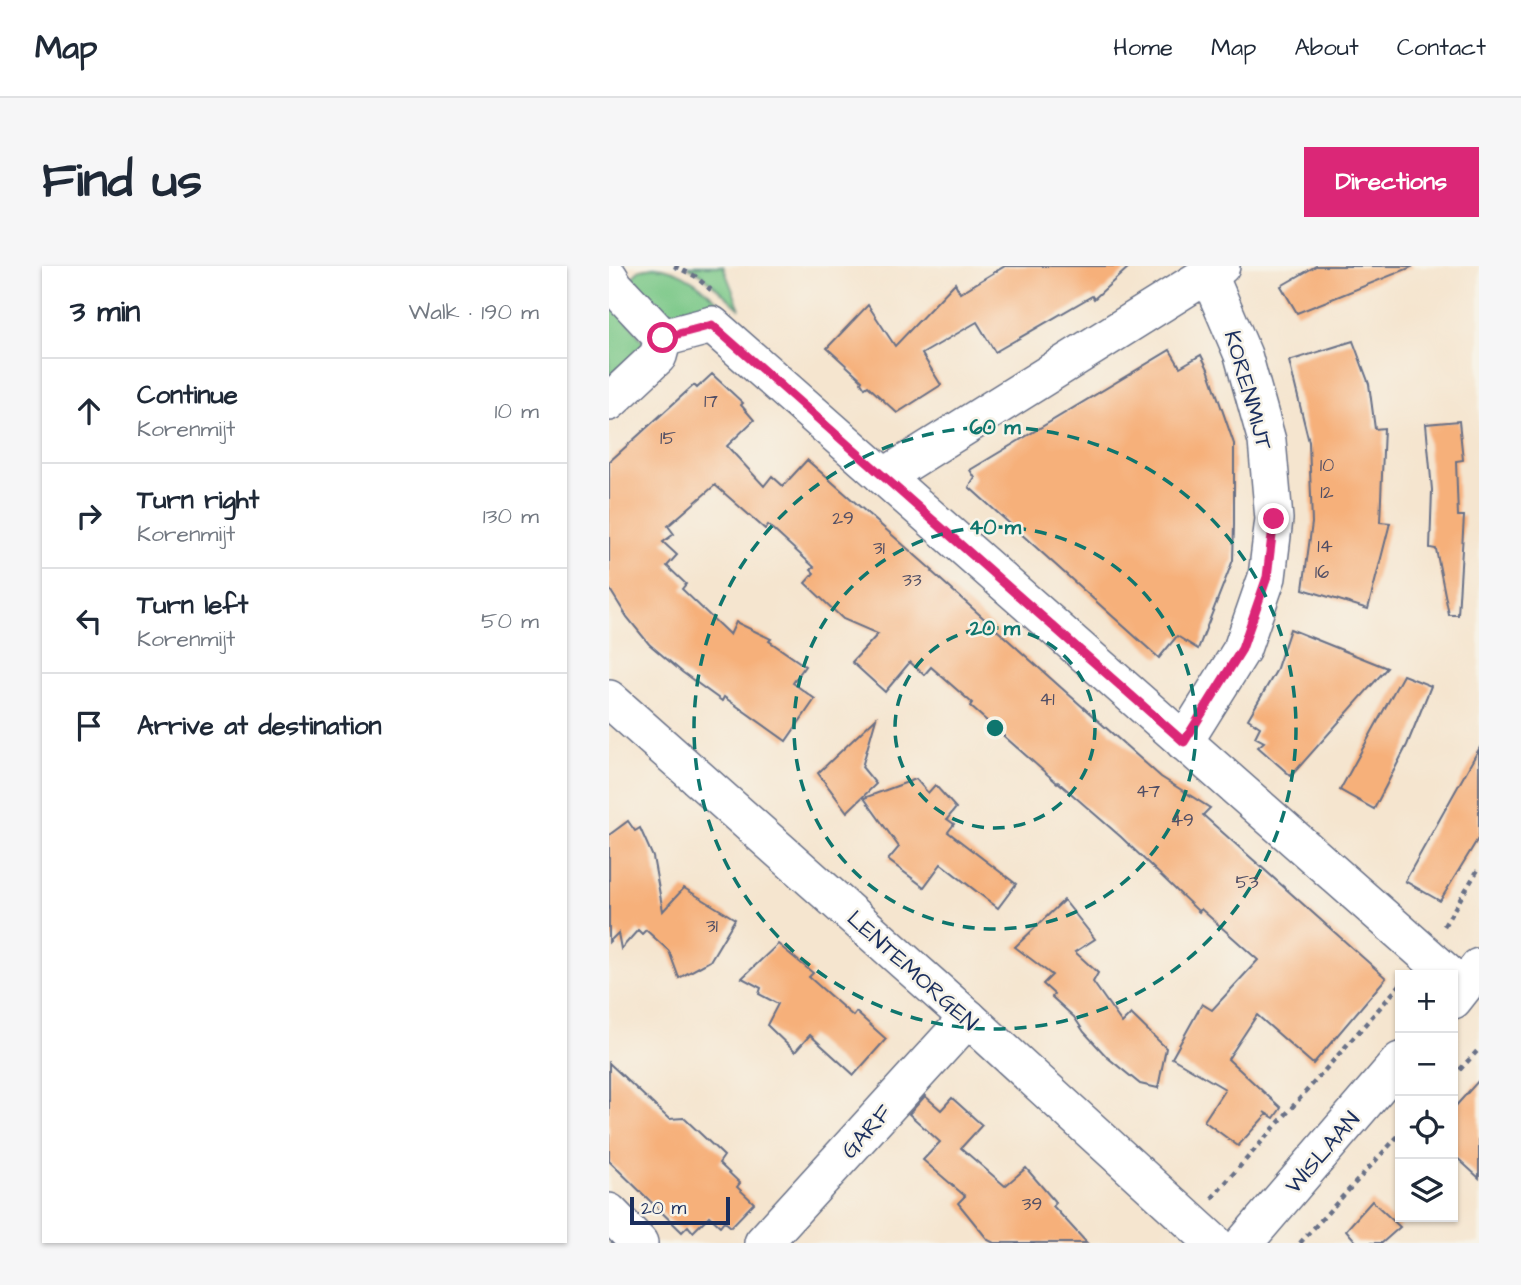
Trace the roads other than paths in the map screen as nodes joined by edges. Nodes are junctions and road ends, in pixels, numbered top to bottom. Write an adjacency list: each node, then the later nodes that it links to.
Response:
1 (1215, 269): 5 (street, KORENMIJT); 7 (street, KORENMIJT)
2 (609, 277): 3 (street)
3 (663, 338): 4 (street); 5 (street)
4 (609, 402)
5 (884, 478): 7 (street)
6 (609, 699): 9 (street, LENTEMORGEN)
7 (1184, 742): 8 (street)
8 (1462, 985)
9 (968, 1018): 12 (street, LENTEMORGEN); 14 (street, GARF)
10 (1395, 1067): 15 (street, WISLAAN)
11 (609, 1212): 13 (street)
12 (1203, 1233)
13 (639, 1243)
14 (763, 1243)
15 (1244, 1243)

